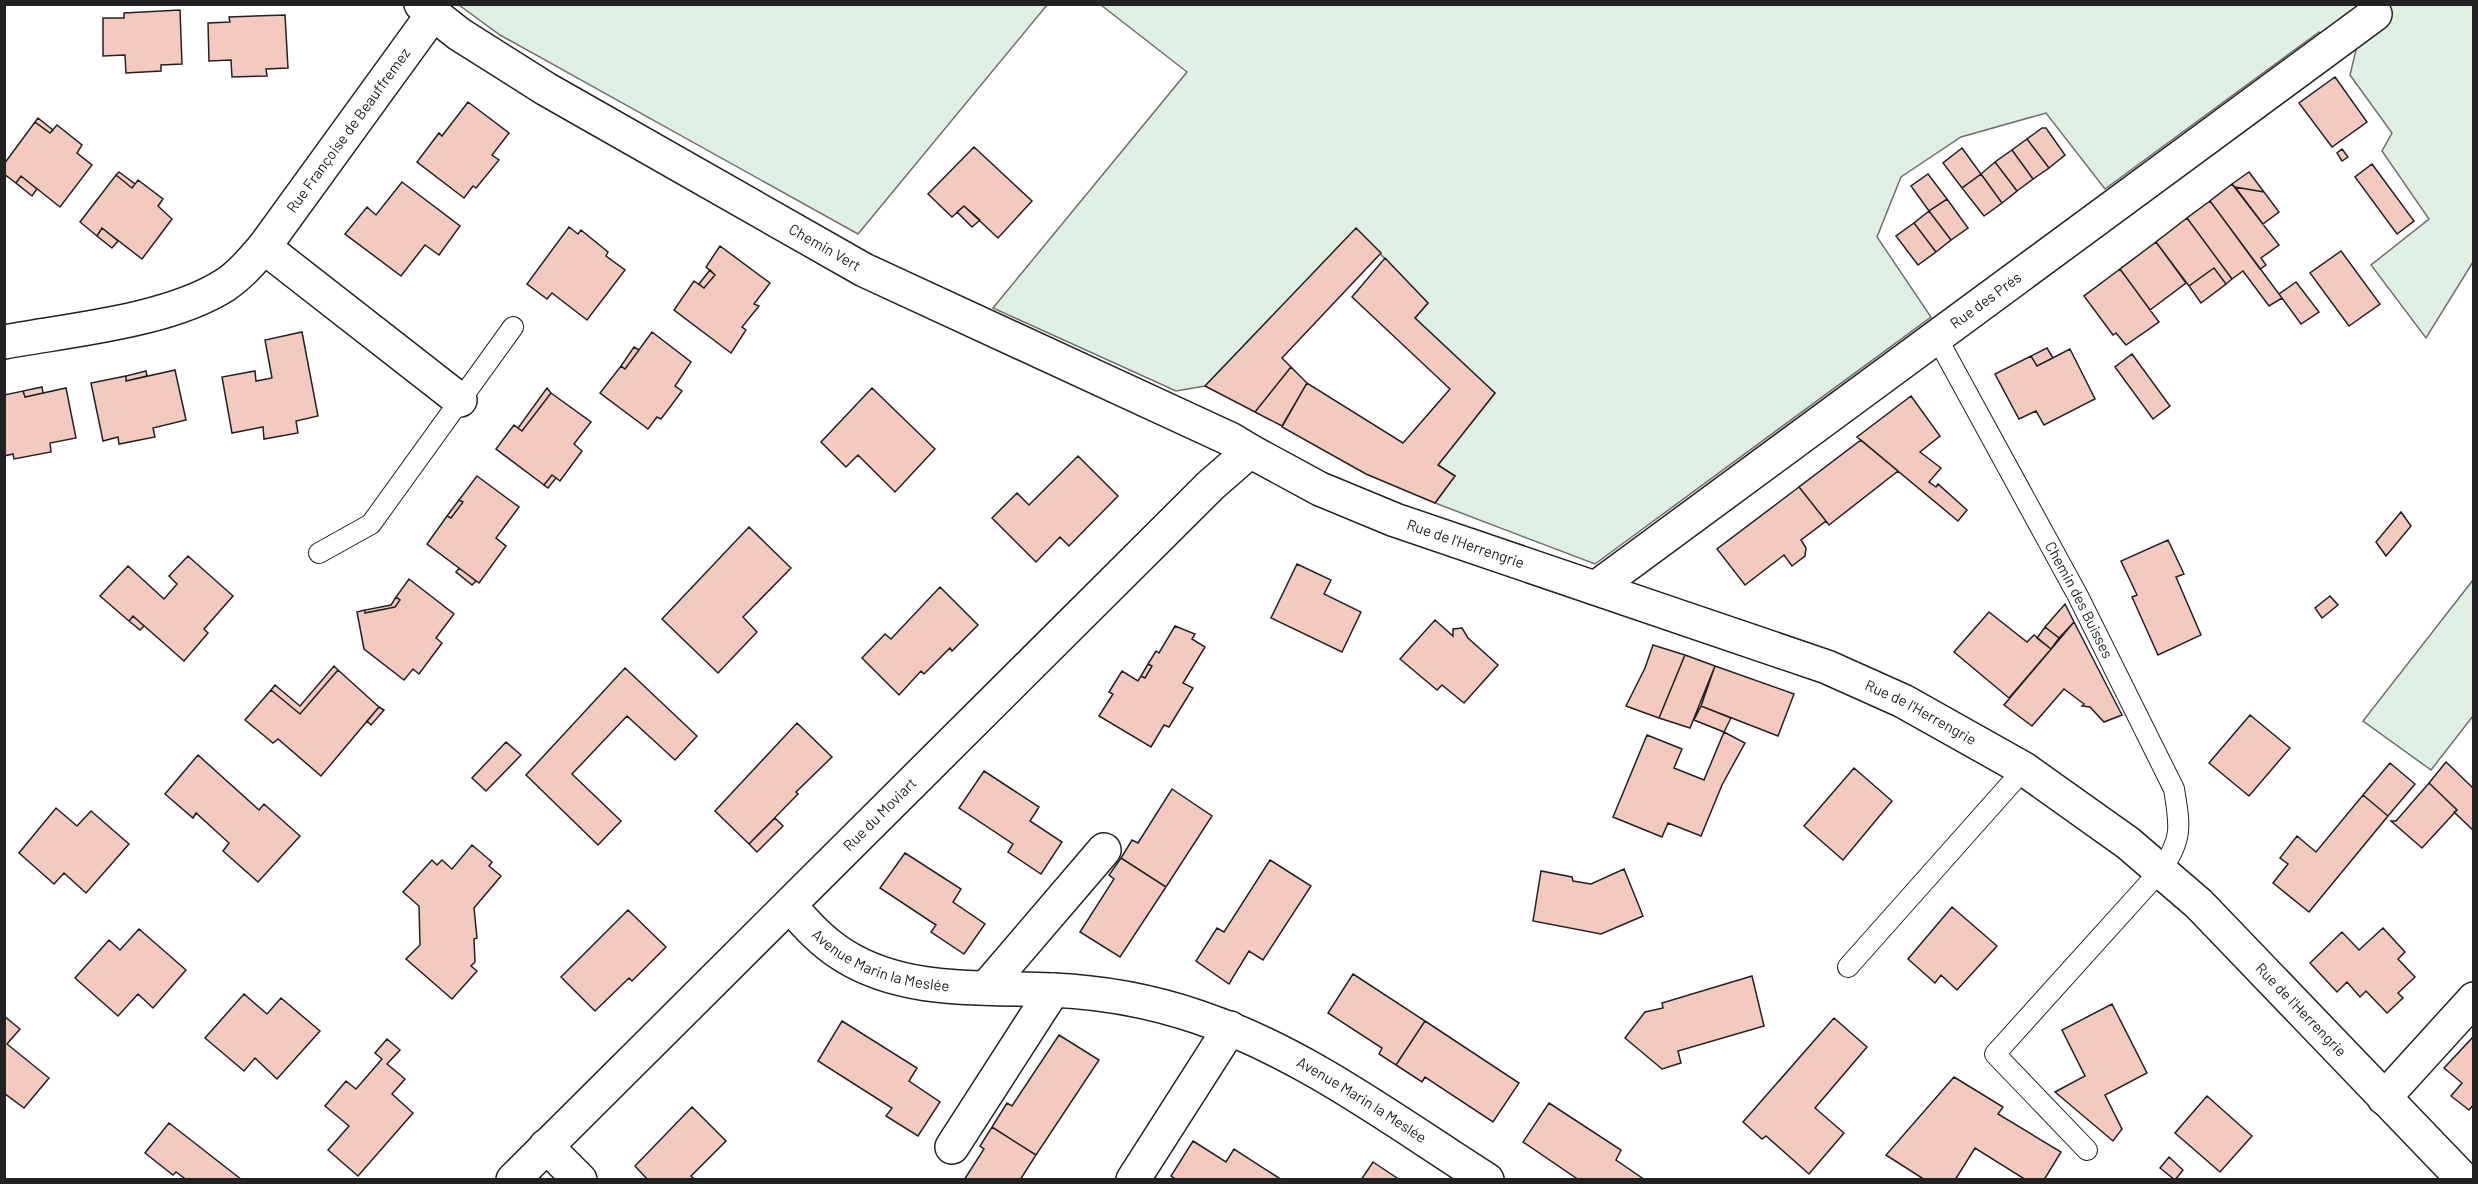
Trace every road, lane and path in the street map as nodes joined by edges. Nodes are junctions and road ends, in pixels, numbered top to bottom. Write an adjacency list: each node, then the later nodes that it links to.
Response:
1 (427, 9): 3 (street, Rue Françoise de Beauffremez); 8 (street, Chemin Vert)
2 (2375, 14): 5 (street, Rue des Prés)
3 (264, 247): 6 (street, Rue Françoise de Beauffremez); 7 (street)
4 (513, 327): 7 (lane)
5 (1937, 338): 10 (street, Rue des Prés); 13 (lane, Chemin des Buisses)
6 (4, 342)
7 (460, 400): 9 (lane)
8 (1250, 452): 10 (street, Rue de l'Herrengrie); 14 (street, Rue du Moviart)
9 (319, 553)
10 (1597, 587): 11 (street, Rue de l'Herrengrie)
11 (2024, 769): 13 (street, Rue de l'Herrengrie); 15 (lane)
12 (1104, 850): 16 (street)
13 (2161, 870): 20 (street, Rue de l'Herrengrie); 23 (lane, Chemin des Buisses)
14 (790, 906): 16 (street, Avenue Marin la Meslée); 21 (street, Rue du Moviart)
15 (1848, 967)
16 (986, 988): 17 (street, Avenue Marin la Meslée)
17 (1053, 990): 19 (street, Avenue Marin la Meslée); 22 (street)
18 (2474, 999): 20 (street)
19 (1230, 1028): 26 (street); 27 (street, Avenue Marin la Meslée)
20 (2384, 1098): 28 (street, Rue de l'Herrengrie)
21 (546, 1146): 24 (street, Rue du Moviart); 25 (street)
22 (952, 1147)
23 (2086, 1150)
24 (513, 1179)
25 (580, 1179)
26 (1133, 1179)
27 (1487, 1179)
28 (2464, 1179)

